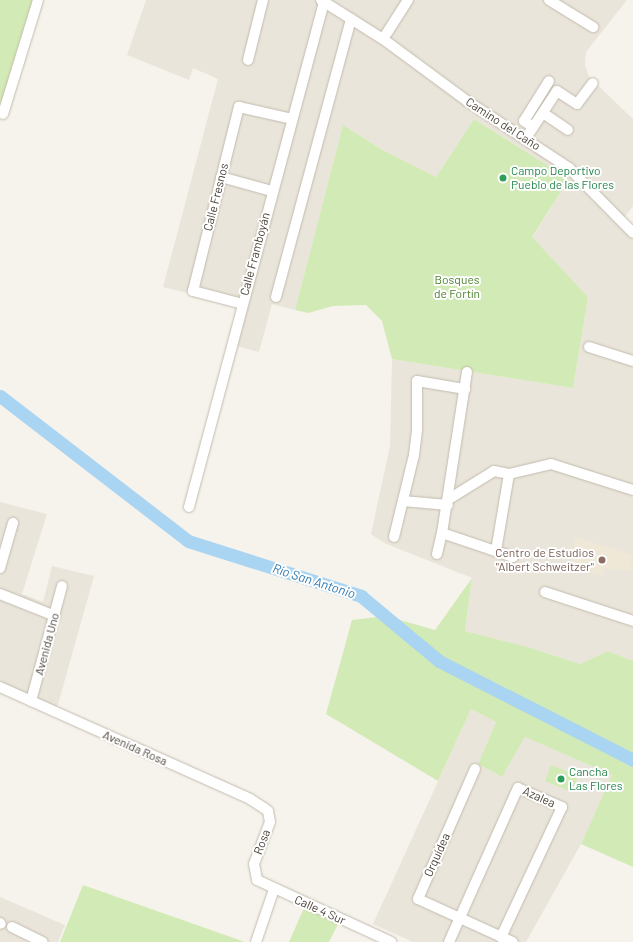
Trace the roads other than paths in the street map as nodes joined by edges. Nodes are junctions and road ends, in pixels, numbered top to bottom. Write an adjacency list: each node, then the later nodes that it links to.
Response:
1 (38, 0): 13 (street)
2 (263, 0): 9 (street)
3 (408, 0): 8 (street)
4 (550, 0): 7 (street)
5 (322, 1): 6 (street, Camino del Caño); 14 (street, Calle Framboyán)
6 (351, 19): 8 (street, Camino del Caño); 21 (street)
7 (593, 27)
8 (383, 39): 17 (street, Camino del Caño)
9 (248, 60)
10 (549, 82): 15 (street)
11 (593, 82): 12 (street)
12 (543, 113): 15 (street); 16 (street)
13 (3, 114)
14 (292, 119): 18 (street, Calle Fresnos); 19 (street, Calle Framboyán)
15 (533, 127): 17 (street)
16 (568, 130)
17 (526, 138): 20 (street, Camino del Caño)
18 (221, 177): 19 (street); 22 (street, Calle Fresnos)
19 (272, 191): 22 (street, Calle Framboyán)
20 (633, 234)
21 (276, 297)
22 (243, 304): 31 (street, Calle Framboyán)
23 (589, 347): 24 (street)
24 (633, 361)
25 (467, 372): 26 (street)
26 (465, 389): 29 (street); 30 (street)
27 (509, 474): 28 (street); 30 (street); 35 (street)
28 (633, 490)
29 (403, 501): 30 (street); 34 (street)
30 (448, 502): 33 (street)
31 (189, 507)
32 (13, 523): 38 (street)
33 (442, 533): 35 (street); 36 (street)
34 (394, 537)
35 (496, 551): 37 (street)
36 (437, 554)
37 (513, 557)
38 (0, 568)
39 (62, 586): 42 (street, Avenida Uno)
40 (545, 592): 43 (street)
41 (0, 594): 42 (street)
42 (55, 616): 45 (street, Avenida Uno)
43 (633, 621)
44 (0, 687): 45 (street, Avenida Rosa)
45 (31, 701): 47 (street, Avenida Rosa)
46 (475, 769): 50 (street, Orquídea)
47 (268, 812): 48 (street, Rosa)
48 (254, 873): 49 (street, Calle 4 Sur)
49 (274, 890): 55 (street); 56 (street, Calle 4 Sur)
50 (459, 920): 52 (street); 52 (street, Azalea); 57 (street, Azalea)
51 (12, 927): 53 (street)
52 (501, 937): 58 (street)
53 (26, 938): 54 (street)
54 (43, 942)
55 (256, 942)
56 (391, 942)
57 (449, 942)
58 (513, 942)

